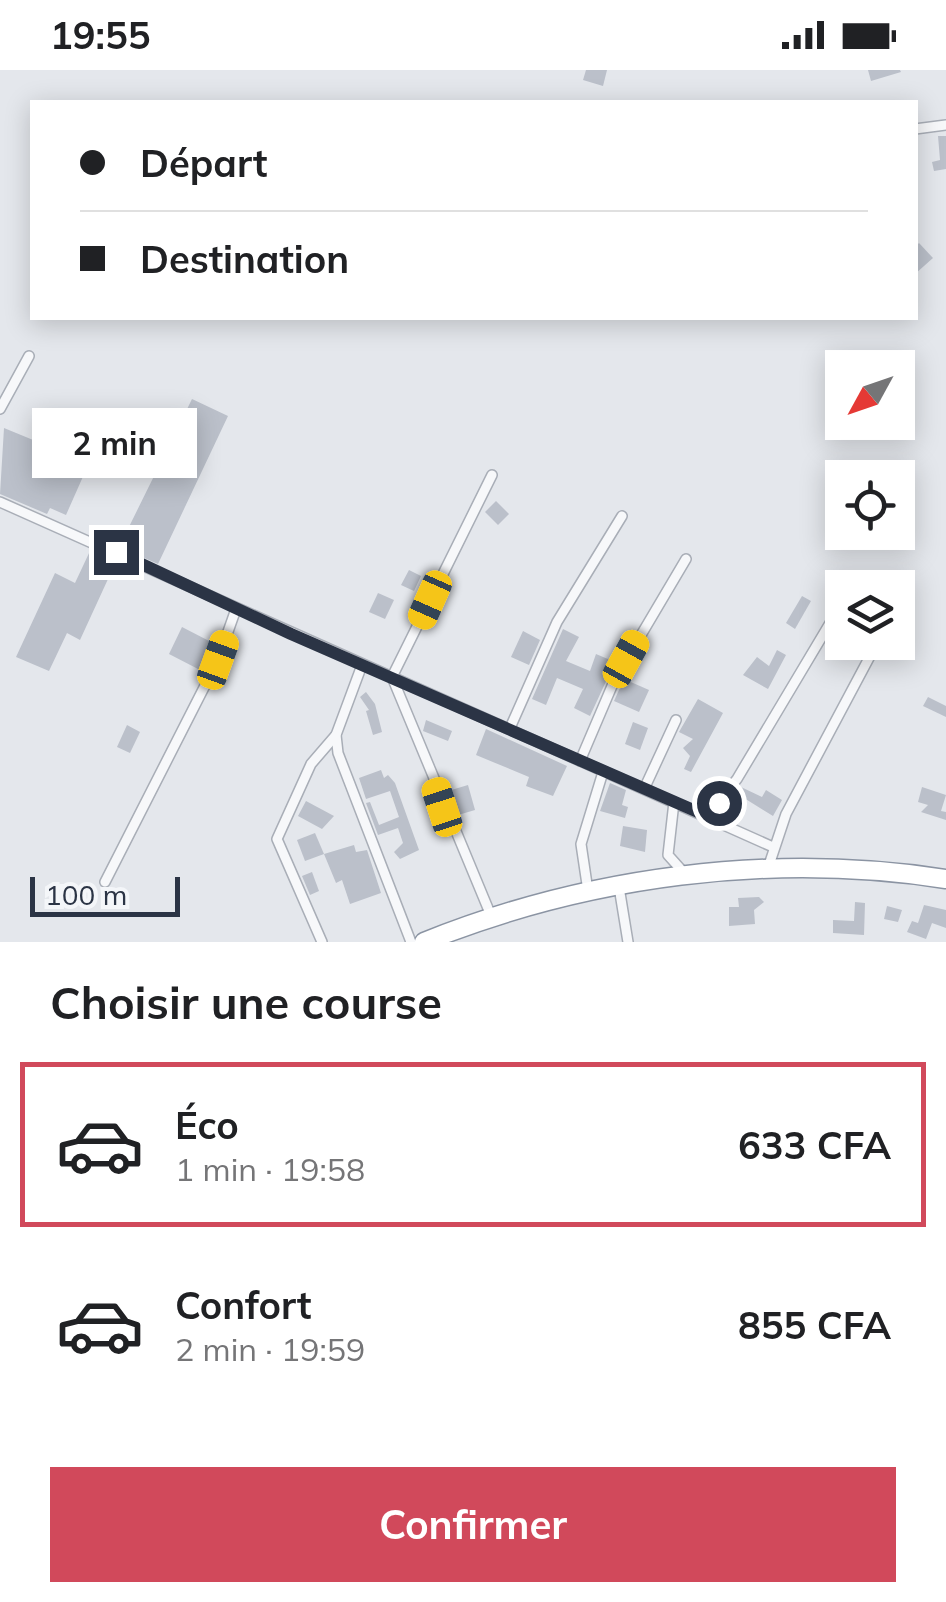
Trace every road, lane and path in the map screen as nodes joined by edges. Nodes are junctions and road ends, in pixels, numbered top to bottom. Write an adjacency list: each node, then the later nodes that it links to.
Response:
1 (946, 125): 2 (street)
2 (918, 129)
3 (29, 356): 4 (street)
4 (0, 409)
5 (492, 475): 13 (street)
6 (0, 502): 9 (street)
7 (622, 516): 15 (street)
8 (686, 559): 17 (street)
9 (236, 609): 12 (street); 26 (street)
10 (825, 631): 21 (street)
11 (867, 660): 22 (street)
12 (362, 665): 13 (street); 16 (street)
13 (392, 677): 15 (street); 29 (street)
14 (676, 720): 19 (street)
15 (510, 728): 17 (street)
16 (336, 736): 30 (street); 31 (street)
17 (580, 761): 18 (street)
18 (603, 772): 19 (street); 28 (street)
19 (645, 786): 20 (street)
20 (674, 802): 21 (street); 24 (street)
21 (707, 816): 22 (street)
22 (773, 847): 23 (street)
23 (768, 868): 24 (highway); 25 (highway)
24 (685, 874): 27 (highway)
25 (946, 878)
26 (105, 882)
27 (619, 886): 28 (highway); 33 (street)
28 (588, 892): 29 (highway)
29 (492, 918): 32 (highway)
30 (322, 942)
31 (411, 942)
32 (424, 942)
33 (628, 942)

